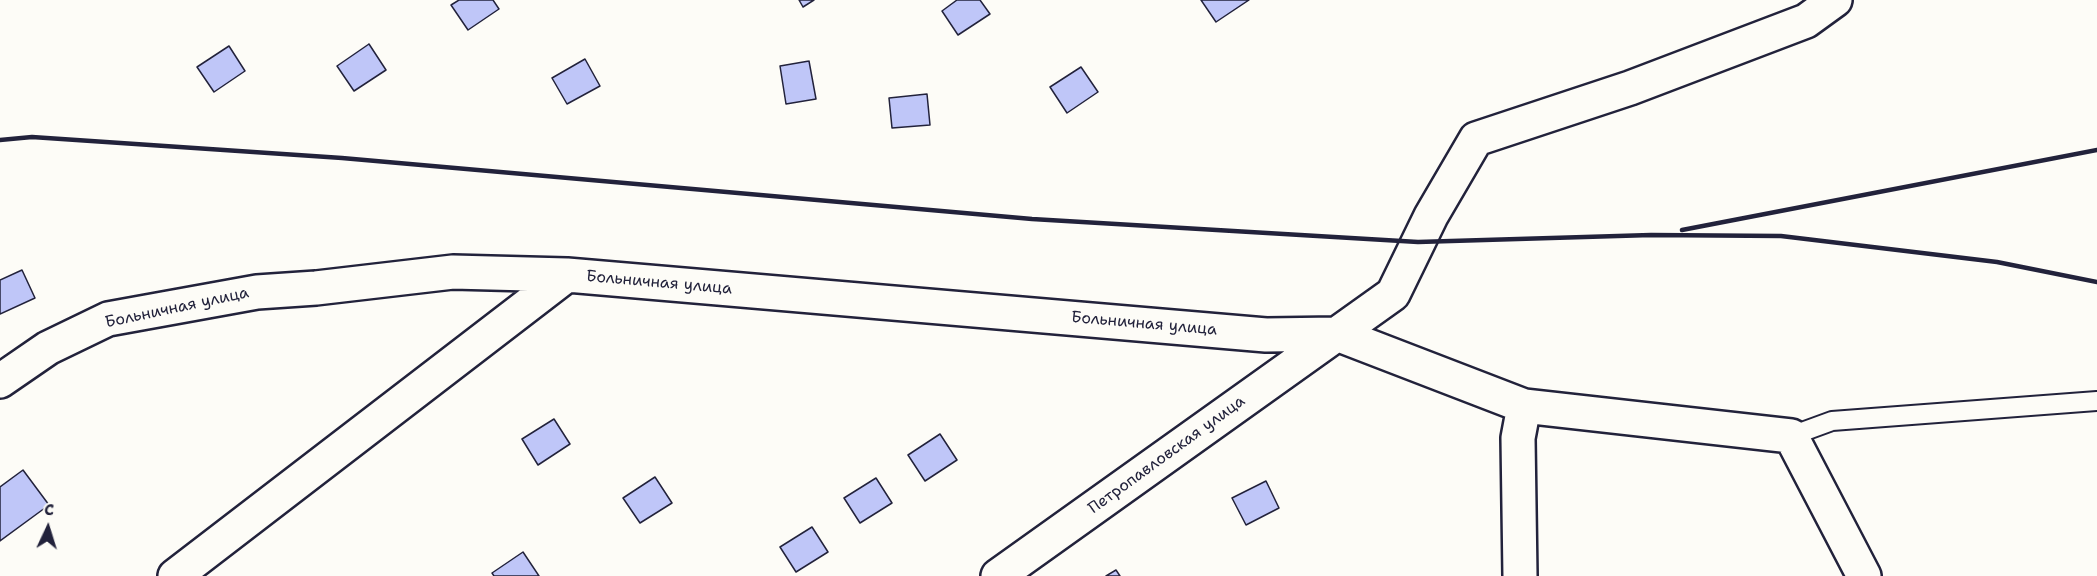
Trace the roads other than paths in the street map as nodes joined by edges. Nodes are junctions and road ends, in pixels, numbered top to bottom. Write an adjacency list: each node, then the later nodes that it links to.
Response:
1 (1835, 0): 3 (street, Петропавловская улица)
2 (567, 275): 3 (street, Больничная улица); 4 (street, Больничная улица); 8 (street)
3 (1337, 334): 6 (street); 9 (street, Петропавловская улица)
4 (0, 381)
5 (2097, 401): 7 (lane)
6 (1524, 406): 7 (street); 10 (street)
7 (1791, 436): 11 (street)
8 (175, 576)
9 (998, 576)
10 (1520, 576)
11 (1864, 576)

